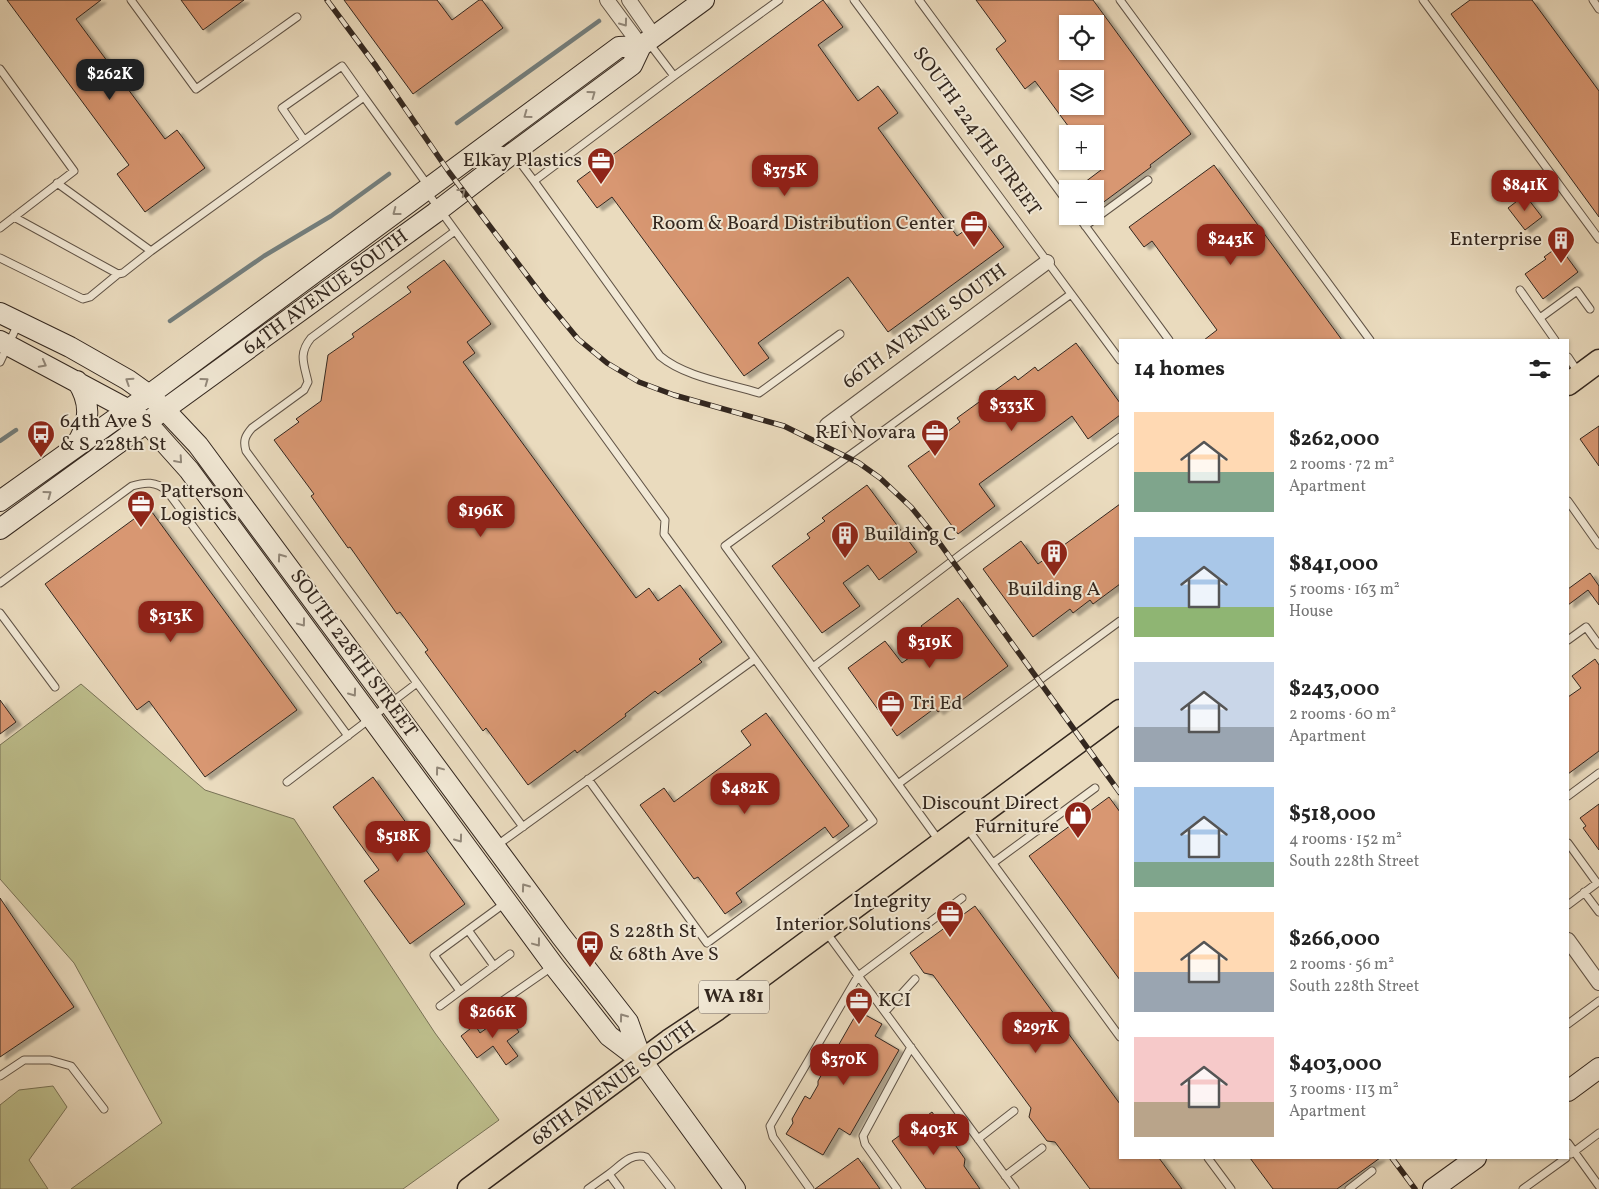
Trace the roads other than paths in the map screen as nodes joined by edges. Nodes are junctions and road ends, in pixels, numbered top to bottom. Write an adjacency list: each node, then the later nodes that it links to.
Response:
1 (131, 0): 12 (lane)
2 (607, 0): 13 (street, one-way to 13)
3 (629, 0): 13 (street)
4 (704, 0): 13 (main road, 64TH AVENUE SOUTH)
5 (779, 0): 15 (lane)
6 (854, 0): 33 (lane, SOUTH 224TH STREET)
7 (918, 0): 24 (lane)
8 (1120, 0): 43 (lane)
9 (1593, 0): 11 (lane)
10 (1426, 1): 30 (lane)
11 (1599, 8)
12 (297, 17)
13 (648, 41): 15 (lane); 18 (main road, 64TH AVENUE SOUTH, one-way to 13); 19 (main road, 64TH AVENUE SOUTH, one-way to 19)
14 (0, 69): 22 (lane)
15 (674, 76): 21 (lane)
16 (364, 97): 17 (lane); 17 (lane); 23 (lane)
17 (304, 140): 31 (lane)
18 (513, 153): 19 (lane); 21 (lane); 25 (main road, 64TH AVENUE SOUTH, one-way to 18)
19 (469, 157): 23 (main road, 64TH AVENUE SOUTH)
20 (1148, 180): 27 (lane)
21 (534, 181): 41 (lane)
22 (57, 183): 26 (lane); 31 (lane)
23 (427, 188): 25 (lane); 50 (main road, 64TH AVENUE SOUTH, one-way to 50)
24 (1059, 190)
25 (440, 210): 29 (lane); 52 (main road, 64TH AVENUE SOUTH, one-way to 25)
26 (14, 217): 28 (lane); 34 (lane)
27 (1085, 226): 42 (lane)
28 (0, 228)
29 (455, 231): 68 (lane); 70 (lane)
30 (1599, 239)
31 (151, 251): 34 (lane)
32 (0, 258): 34 (lane)
33 (1047, 262): 36 (lane, SOUTH 224TH STREET); 53 (street, 66TH AVENUE SOUTH)
34 (118, 274)
35 (1520, 290): 39 (lane)
36 (1071, 294): 46 (lane, SOUTH 224TH STREET); 57 (lane)
37 (1590, 309): 39 (lane)
38 (0, 313): 40 (main road, SOUTH 228TH STREET)
39 (1540, 318): 44 (lane)
40 (19, 322): 45 (lane); 50 (main road, SOUTH 228TH STREET, one-way to 40)
41 (840, 334)
42 (1168, 339)
43 (1369, 339)
44 (1555, 339)
45 (3, 350): 49 (main road, SOUTH 228TH STREET, one-way to 49)
46 (1119, 359)
47 (1599, 361): 48 (main road)
48 (1572, 372)
49 (77, 381): 51 (main road, SOUTH 228TH STREET); 58 (main road)
50 (149, 395): 51 (main road, 64TH AVENUE SOUTH); 52 (main road, SOUTH 228TH STREET)
51 (128, 410): 54 (main road, SOUTH 228TH STREET); 58 (main road, 64TH AVENUE SOUTH)
52 (165, 410): 54 (main road, 64TH AVENUE SOUTH); 72 (main road, SOUTH 228TH STREET, one-way to 52)
53 (843, 413): 55 (street, 66TH AVENUE SOUTH); 57 (lane)
54 (147, 423): 61 (main road, 64TH AVENUE SOUTH, one-way to 54); 74 (main road, SOUTH 228TH STREET, one-way to 74)
55 (827, 425)
56 (1119, 438): 69 (lane)
57 (872, 439): 69 (lane)
58 (75, 446): 59 (main road, 64TH AVENUE SOUTH)
59 (0, 501)
60 (1569, 503): 62 (lane)
61 (0, 528)
62 (1599, 545)
63 (0, 583): 75 (lane)
64 (0, 613): 71 (lane)
65 (1119, 623): 79 (lane)
66 (1569, 639): 67 (lane)
67 (1599, 645)
68 (755, 659): 77 (lane); 77 (lane)
69 (813, 667): 79 (lane)
70 (417, 683): 72 (lane); 82 (lane)
71 (54, 687)
72 (390, 704): 74 (lane); 86 (main road, SOUTH 228TH STREET, one-way to 72)
73 (1119, 712): 83 (main road, 68TH AVENUE SOUTH / WA 181)
74 (371, 718): 75 (lane); 90 (main road, SOUTH 228TH STREET, one-way to 90)
75 (348, 736): 78 (lane)
76 (1599, 773): 81 (lane)
77 (588, 779): 82 (lane)
78 (287, 782)
79 (898, 784): 84 (lane)
80 (1095, 788): 87 (lane)
81 (1569, 795)
82 (523, 826): 86 (lane)
83 (966, 826): 84 (main road, 68TH AVENUE SOUTH / WA 181); 87 (lane)
84 (941, 844): 94 (main road, 68TH AVENUE SOUTH / WA 181)
85 (1569, 844): 88 (lane)
86 (495, 846): 110 (main road, SOUTH 228TH STREET, one-way to 86)
87 (993, 863): 108 (lane)
88 (1584, 892): 91 (lane); 92 (lane)
89 (962, 898): 99 (lane)
90 (506, 902): 93 (lane); 98 (main road, SOUTH 228TH STREET, one-way to 98)
91 (1569, 904)
92 (1599, 912)
93 (468, 930): 97 (lane); 102 (lane)
94 (825, 930): 99 (lane); 110 (main road, 68TH AVENUE SOUTH / WA 181)
95 (1569, 941): 101 (street)
96 (510, 954): 97 (lane)
97 (494, 966): 102 (lane)
98 (554, 966): 105 (lane); 110 (main road, SOUTH 228TH STREET)
99 (858, 976): 106 (lane); 133 (lane)
100 (914, 980): 106 (lane)
101 (1599, 983)
102 (460, 991): 104 (lane)
103 (1599, 1001): 107 (lane)
104 (440, 1006)
105 (488, 1011)
106 (885, 1012): 109 (lane)
107 (1569, 1023)
108 (1119, 1036)
109 (911, 1047): 117 (lane); 134 (lane)
110 (642, 1061): 127 (main road, SOUTH 228TH STREET); 129 (main road, 68TH AVENUE SOUTH / WA 181)
111 (1599, 1068): 113 (main road)
112 (0, 1076): 114 (lane)
113 (1569, 1090)
114 (104, 1109)
115 (1014, 1111): 117 (lane)
116 (1599, 1133): 119 (lane)
117 (978, 1139): 125 (lane)
118 (1042, 1148): 125 (lane)
119 (1569, 1155): 126 (lane)
120 (1209, 1159): 136 (lane)
121 (1475, 1159): 128 (main road)
122 (1564, 1159): 138 (lane)
123 (1372, 1171): 137 (lane)
124 (609, 1174): 130 (lane); 131 (lane); 132 (lane)
125 (1005, 1176): 135 (lane)
126 (1599, 1186)
127 (733, 1188)
128 (1436, 1188)
129 (470, 1189)
130 (588, 1189)
131 (620, 1189)
132 (670, 1189)
133 (810, 1189)
134 (897, 1189)
135 (1014, 1189)
136 (1231, 1189)
137 (1349, 1189)
138 (1523, 1189)

